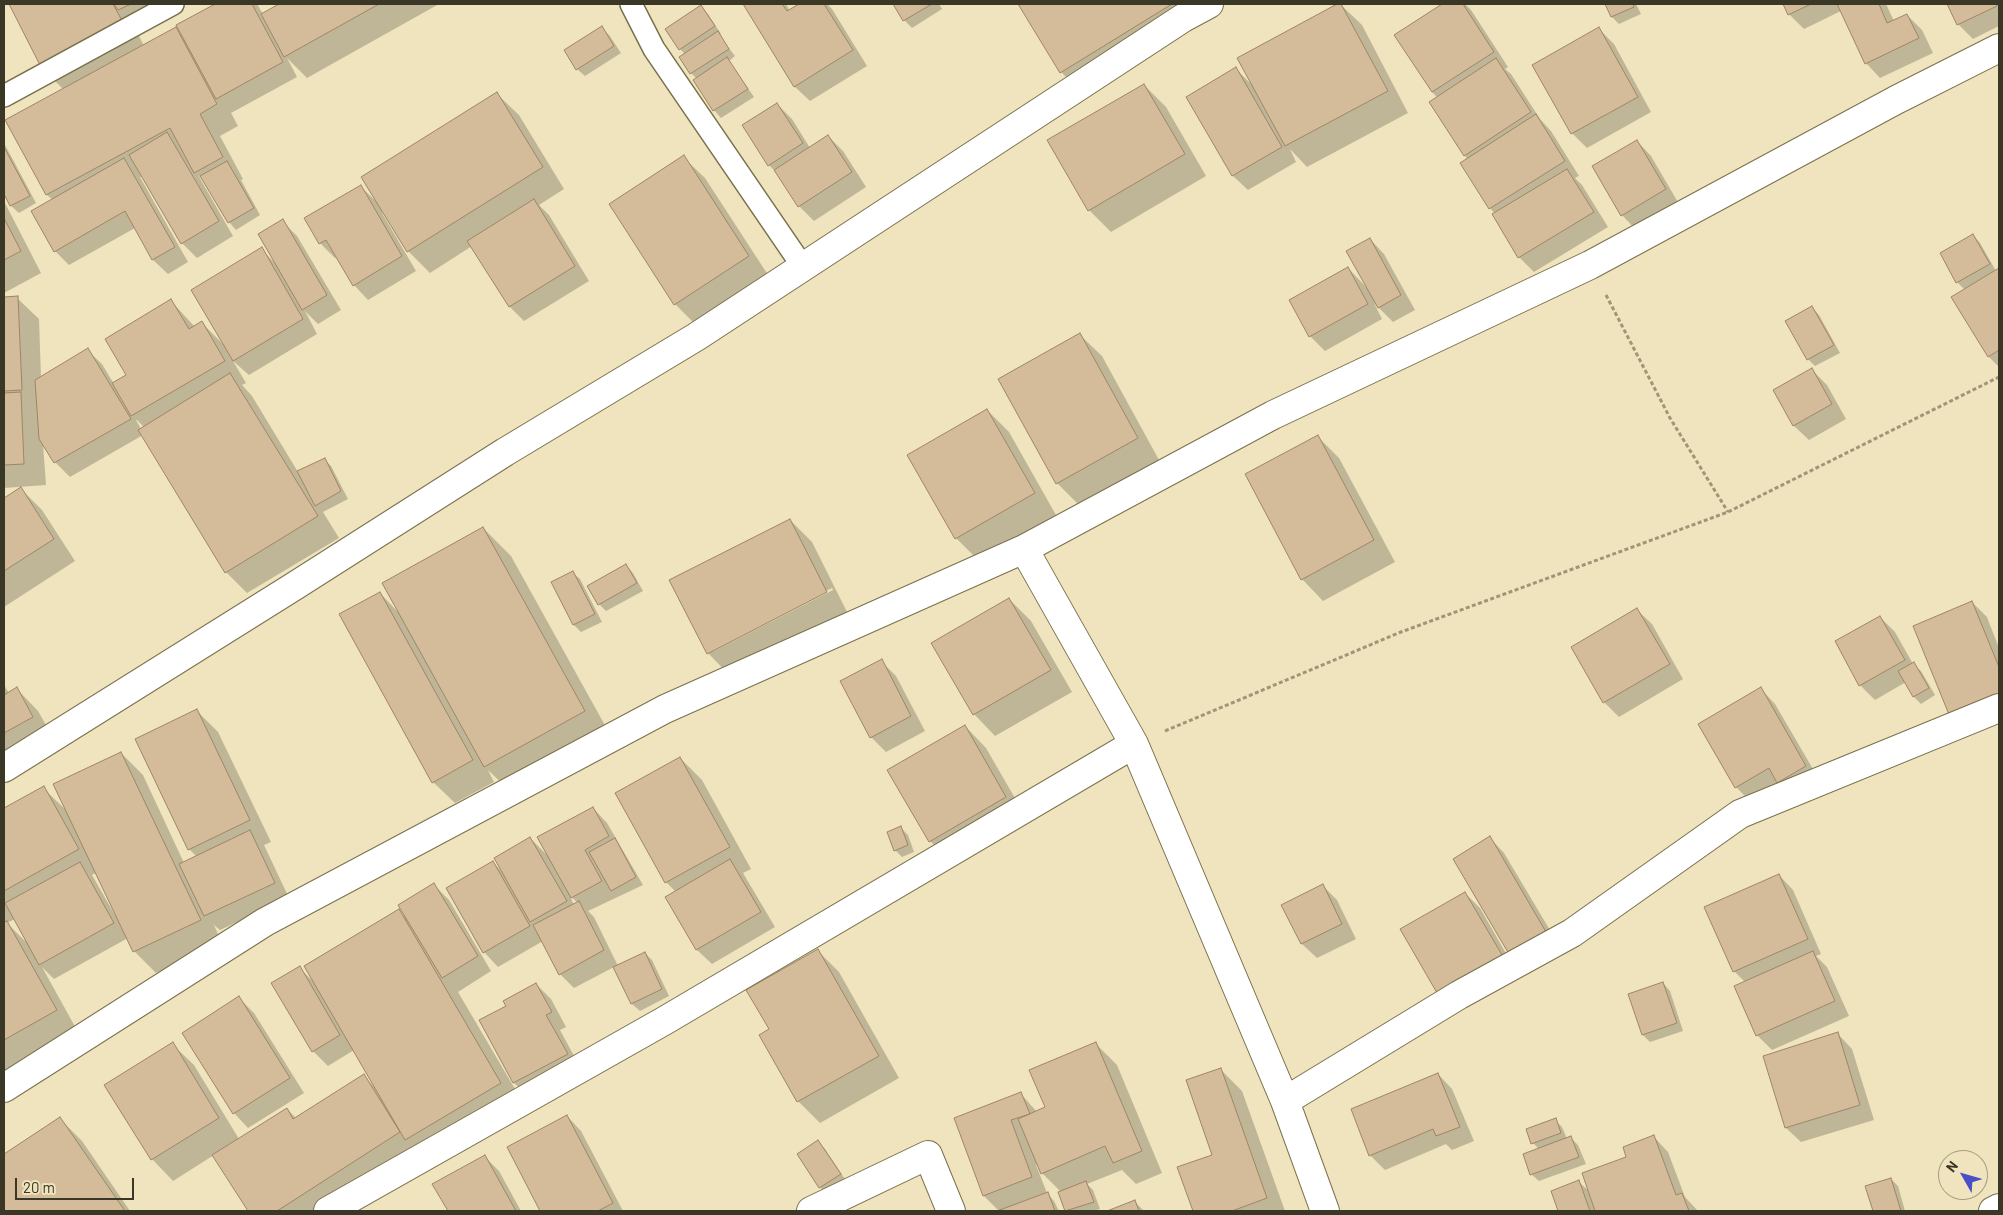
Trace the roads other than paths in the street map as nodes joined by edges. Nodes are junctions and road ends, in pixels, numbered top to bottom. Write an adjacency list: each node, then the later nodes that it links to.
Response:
1 (173, 4): 5 (lane)
2 (631, 4): 6 (lane)
3 (1209, 4): 6 (street)
4 (1999, 48): 7 (street)
5 (4, 96)
6 (803, 268): 10 (street)
7 (1024, 549): 9 (street); 11 (street)
8 (1999, 708): 12 (street)
9 (1134, 744): 12 (street); 14 (street)
10 (4, 768)
11 (4, 1088)
12 (1285, 1101): 17 (street)
13 (1999, 1208): 18 (street)
14 (328, 1211)
15 (811, 1211): 16 (street)
16 (951, 1211)
17 (1325, 1211)
18 (1993, 1211)

